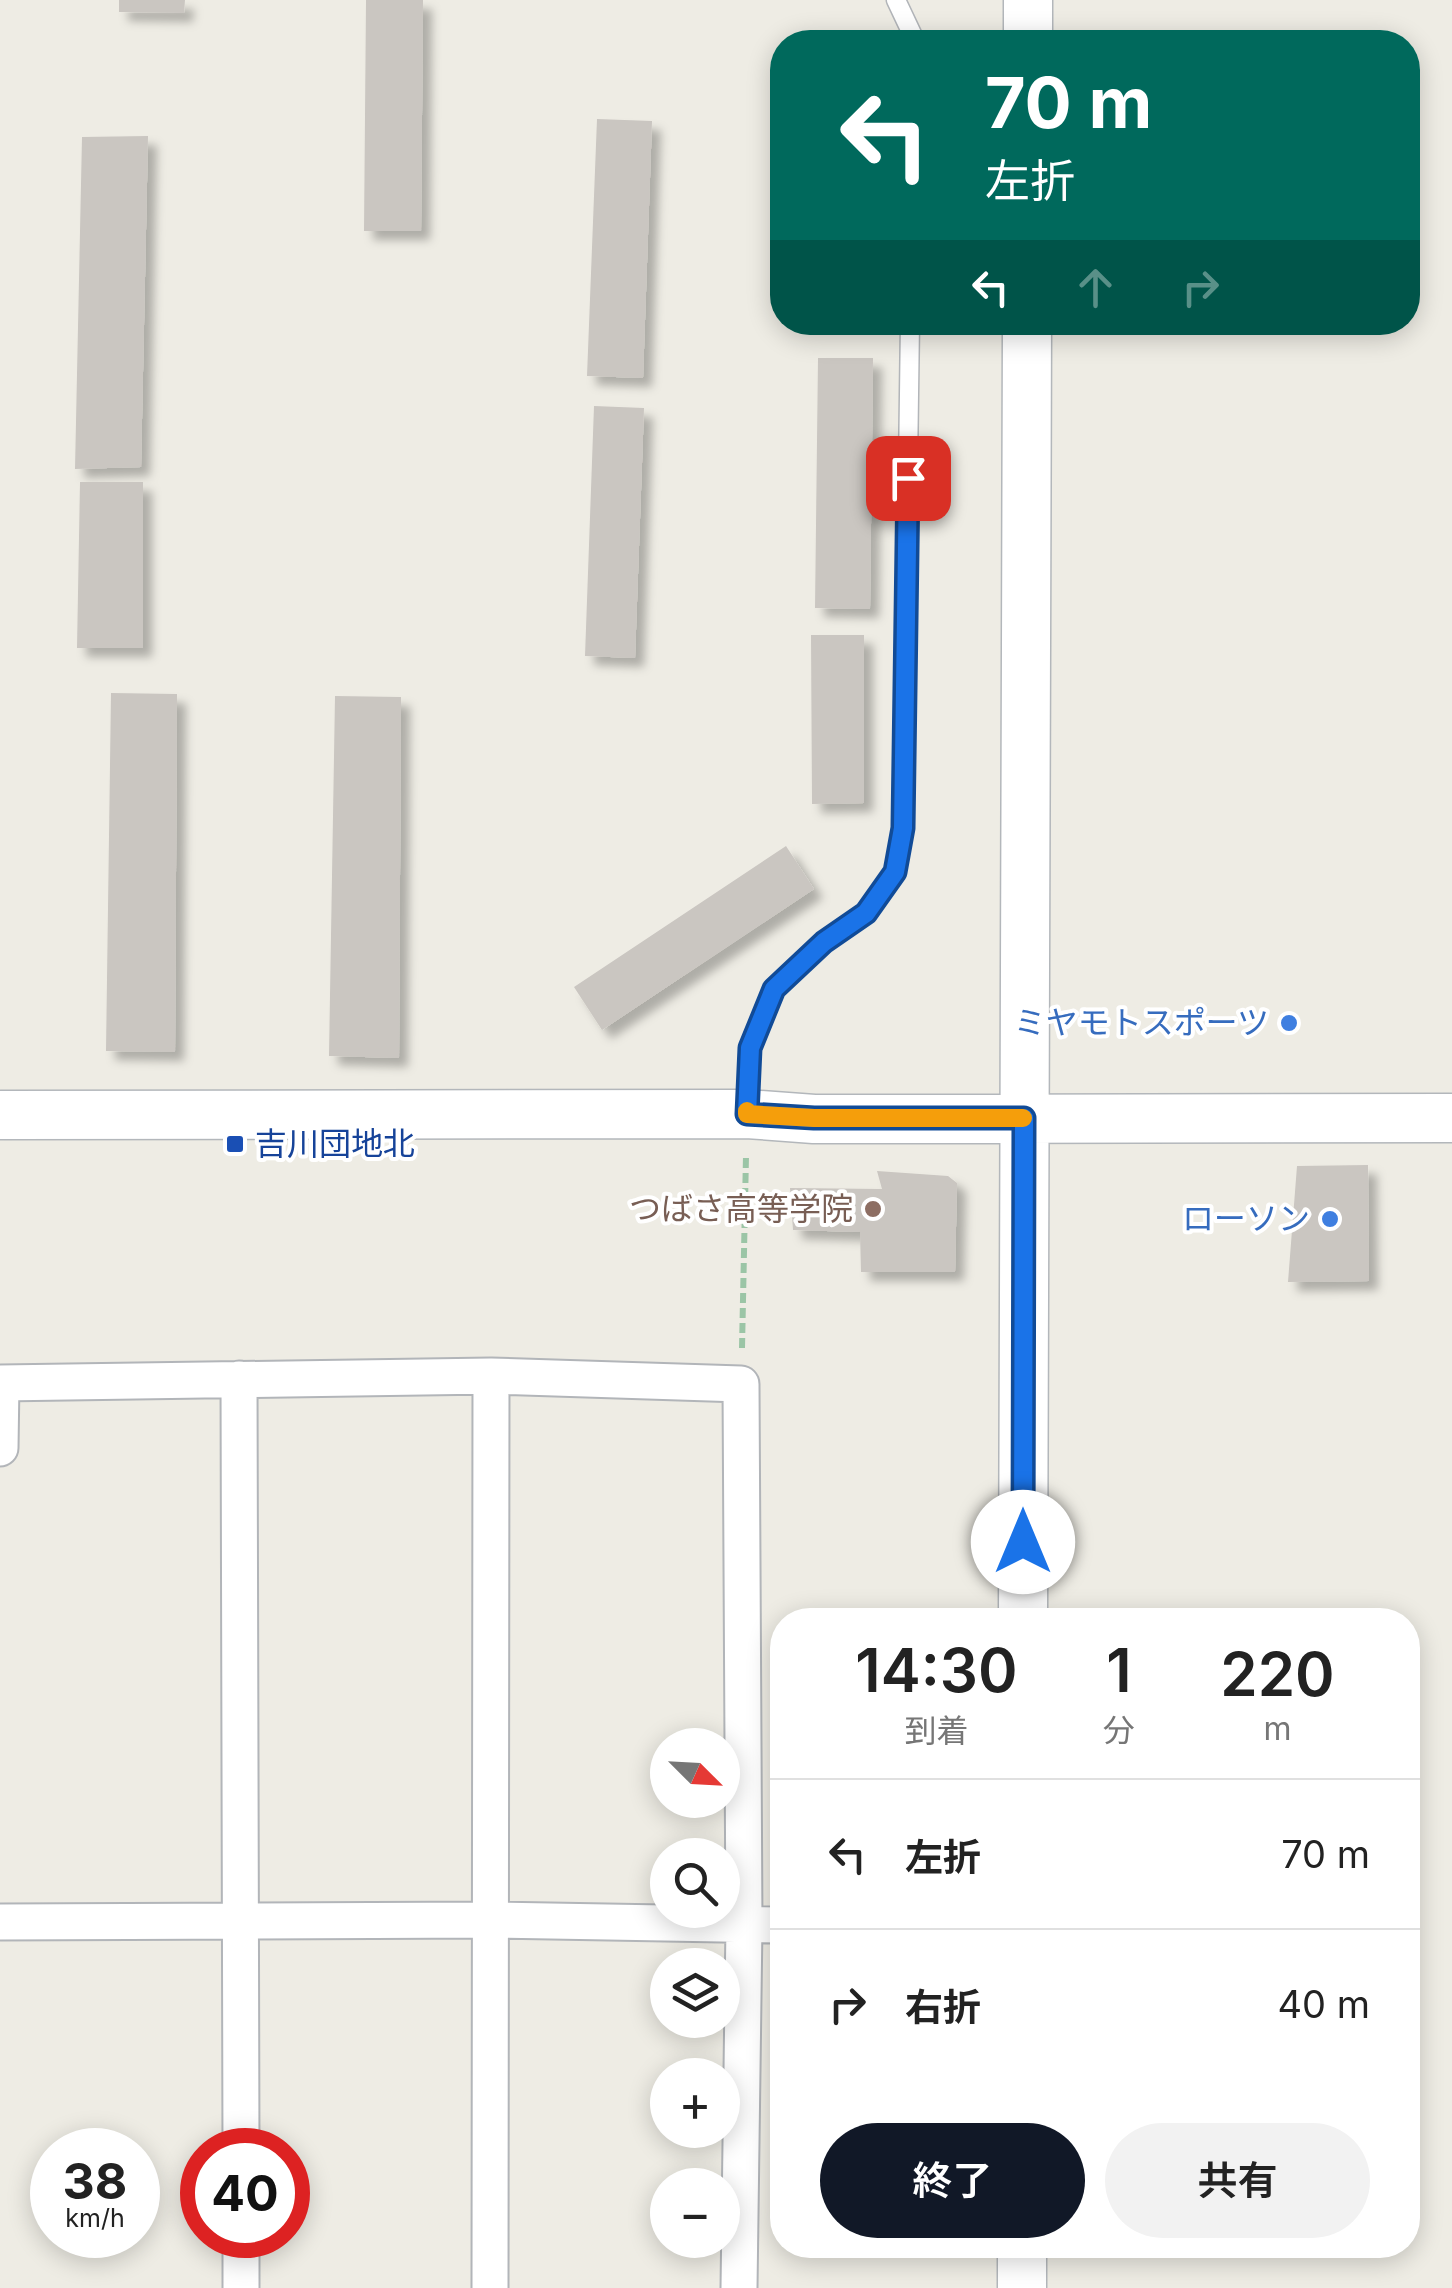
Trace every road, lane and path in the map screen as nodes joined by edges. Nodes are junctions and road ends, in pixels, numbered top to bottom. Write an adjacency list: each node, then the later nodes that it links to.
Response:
1 (896, 0): 3 (lane)
2 (1028, 0): 4 (street)
3 (910, 30)
4 (1028, 30)
5 (910, 335): 7 (lane)
6 (1027, 335): 9 (street)
7 (747, 1114): 8 (street); 9 (street); 14 (path)
8 (0, 1115)
9 (1024, 1118): 10 (street); 16 (street)
10 (1452, 1118)
11 (492, 1376): 12 (street); 14 (street); 17 (street)
12 (239, 1379): 13 (street); 18 (street)
13 (0, 1382): 15 (street)
14 (741, 1384): 20 (street)
15 (0, 1448)
16 (1023, 1608)
17 (490, 1920): 18 (street); 20 (street); 26 (street)
18 (240, 1921): 19 (street); 22 (street)
19 (0, 1922)
20 (744, 1924): 21 (street); 27 (street)
21 (770, 1925)
22 (241, 2128)
23 (241, 2258): 25 (street)
24 (1022, 2258): 28 (street)
25 (242, 2288)
26 (490, 2288)
27 (738, 2288)
28 (1022, 2288)

